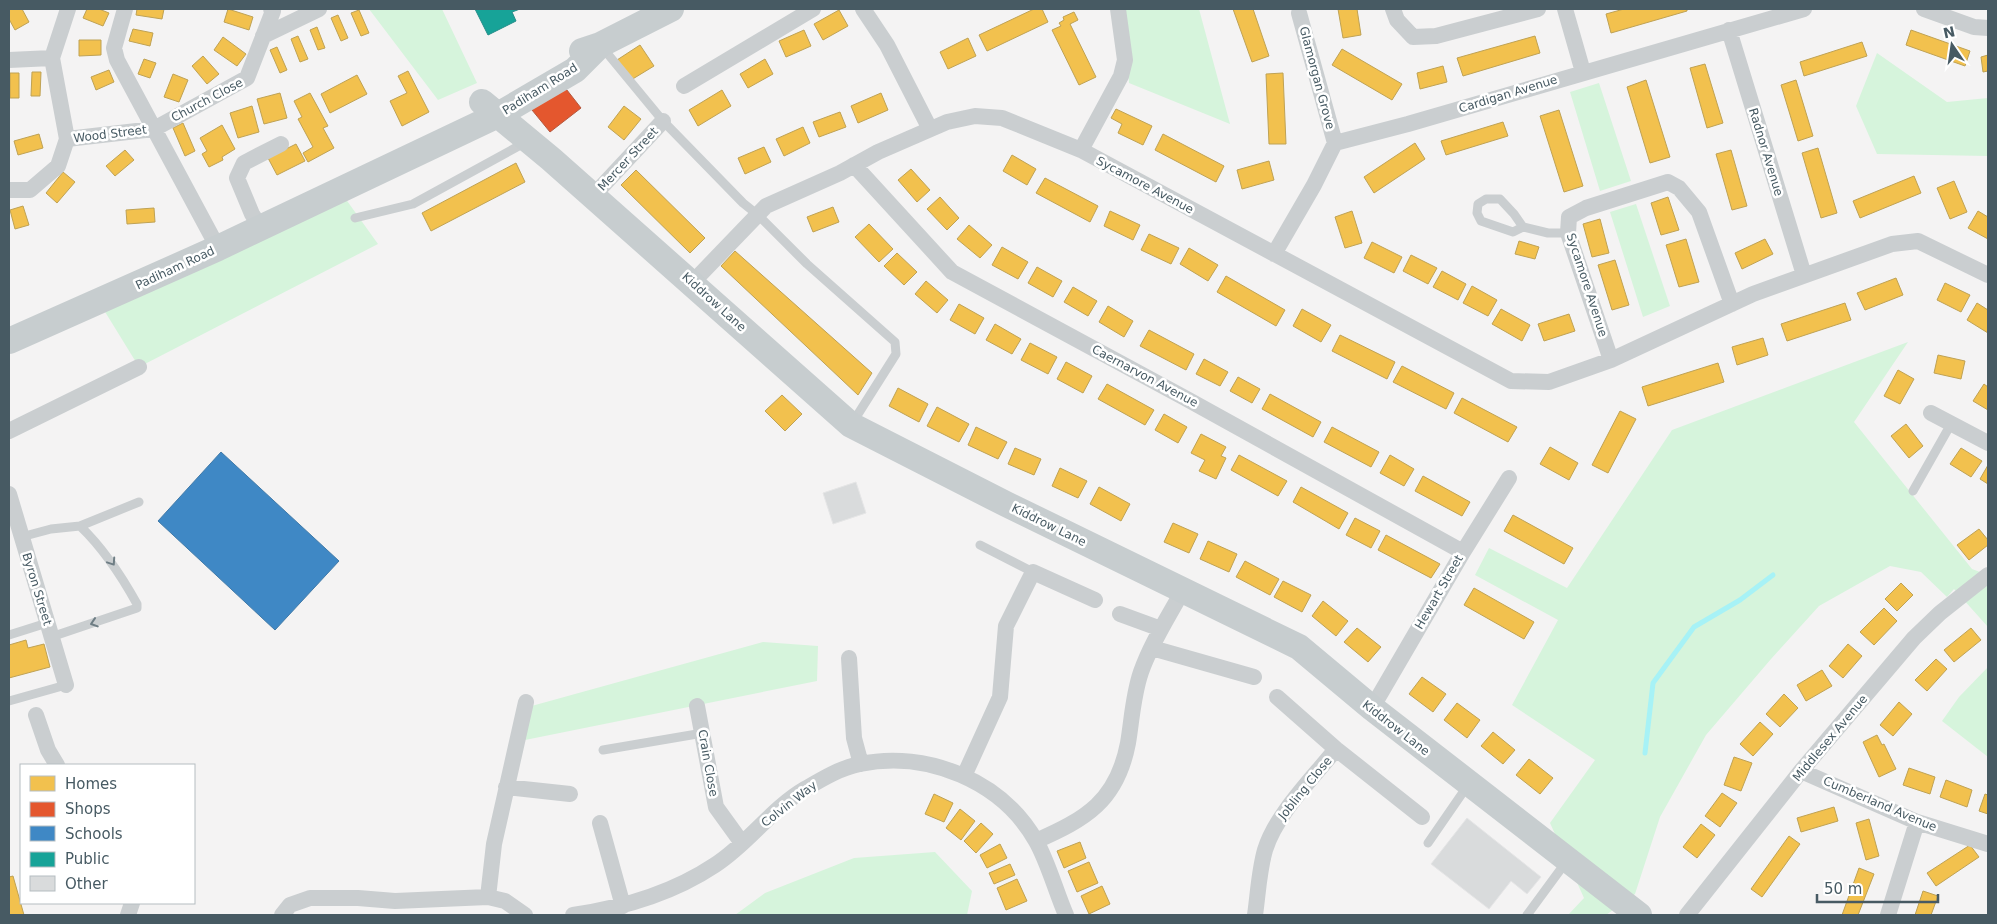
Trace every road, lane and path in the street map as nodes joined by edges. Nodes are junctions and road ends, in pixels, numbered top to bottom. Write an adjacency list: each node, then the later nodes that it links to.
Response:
1 (68, 9): 19 (street)
2 (125, 9): 25 (street)
3 (271, 9): 17 (street, Church Close)
4 (319, 9): 17 (street)
5 (671, 9): 18 (main road, Padiham Road)
6 (813, 9): 22 (street)
7 (864, 9): 26 (street)
8 (1118, 9): 31 (street)
9 (1393, 9): 10 (street)
10 (1538, 9)
11 (1565, 9): 21 (street)
12 (1804, 9): 16 (street, Cardigan Avenue)
13 (1924, 9): 15 (street)
14 (1299, 13): 29 (street, Glamorgan Grove)
15 (1988, 28)
16 (1729, 30): 21 (street, Cardigan Avenue); 42 (street, Radnor Avenue)
17 (263, 36): 25 (street, Church Close)
18 (600, 45): 23 (main road, Padiham Road); 24 (lane)
19 (52, 58): 20 (street); 27 (street)
20 (9, 60)
21 (1583, 72): 29 (street, Cardigan Avenue)
22 (684, 86)
23 (490, 109): 28 (main road, Kiddrow Lane); 38 (main road, Padiham Road)
24 (663, 121): 34 (street, Mercer Street); 35 (lane)
25 (154, 129): 27 (street, Wood Street); 40 (street)
26 (930, 129): 31 (street, Sycamore Avenue); 32 (street, Sycamore Avenue)
27 (67, 139): 33 (street)
28 (528, 141): 34 (main road, Kiddrow Lane); 36 (lane)
29 (1335, 143): 41 (street)
30 (281, 144): 38 (street)
31 (1081, 150): 41 (street, Sycamore Avenue)
32 (854, 165): 35 (street, Sycamore Avenue); 61 (street, Caernarvon Avenue)
33 (9, 190)
34 (593, 196): 44 (main road, Kiddrow Lane)
35 (758, 215): 44 (street, Sycamore Avenue); 51 (lane)
36 (354, 218)
37 (1523, 227): 37 (lane); 39 (lane)
38 (261, 228): 40 (main road, Padiham Road)
39 (1568, 233): 45 (street, Sycamore Avenue); 47 (street, Sycamore Avenue)
40 (218, 248): 46 (main road, Padiham Road)
41 (1274, 254): 47 (street, Sycamore Avenue)
42 (1804, 275): 43 (street, Sycamore Avenue); 45 (street, Sycamore Avenue)
43 (1988, 275)
44 (692, 283): 51 (main road, Kiddrow Lane)
45 (1732, 304): 47 (street, Sycamore Avenue)
46 (9, 341)
47 (1611, 360)
48 (139, 367): 52 (street)
49 (1931, 413): 50 (street)
50 (1952, 424): 53 (street); 55 (lane)
51 (851, 425): 64 (main road, Kiddrow Lane)
52 (9, 431)
53 (1988, 443)
54 (1509, 478): 61 (street, Hewart Street)
55 (1913, 491)
56 (9, 494): 59 (street, Byron Street)
57 (139, 502): 58 (lane)
58 (80, 526): 59 (lane); 68 (lane, one-way to 68)
59 (21, 537): 68 (street, Byron Street)
60 (980, 545): 62 (lane)
61 (1463, 552): 78 (street, Hewart Street)
62 (1033, 572): 65 (street); 86 (street)
63 (1988, 576): 85 (street, Middlesex Avenue)
64 (1183, 590): 67 (street); 78 (main road, Kiddrow Lane)
65 (1095, 600)
66 (1120, 614): 67 (street)
67 (1161, 629): 70 (street)
68 (49, 630): 69 (lane); 73 (street, Byron Street)
69 (9, 635)
70 (1152, 648): 72 (street); 93 (street)
71 (849, 658): 84 (street)
72 (1254, 677)
73 (66, 685): 75 (lane)
74 (1277, 697): 81 (street)
75 (9, 701)
76 (526, 702): 88 (street)
77 (697, 706): 80 (street, Crain Close)
78 (1372, 708): 87 (main road, Kiddrow Lane)
79 (36, 715): 83 (street)
80 (703, 733): 82 (lane); 95 (street, Crain Close)
81 (1336, 749): 90 (street); 104 (street, Jobling Close)
82 (603, 750)
83 (57, 764)
84 (861, 764): 86 (street, Colvin Way); 95 (street, Colvin Way)
85 (1801, 771): 91 (street, Cumberland Avenue); 107 (street, Middlesex Avenue)
86 (964, 776): 93 (street, Colvin Way)
87 (1468, 784): 94 (lane); 97 (main road, Kiddrow Lane)
88 (506, 787): 89 (street); 98 (street)
89 (570, 794)
90 (1422, 817)
91 (1917, 822): 96 (street, Cumberland Avenue); 108 (street)
92 (600, 823): 99 (street)
93 (1036, 841): 103 (street, Colvin Way)
94 (1428, 842)
95 (742, 843): 99 (street, Colvin Way)
96 (1988, 844)
97 (1567, 860): 105 (lane); 106 (main road, Kiddrow Lane)
98 (488, 897): 100 (street); 101 (street)
99 (622, 906): 102 (street, Colvin Way)
100 (282, 915)
101 (524, 915)
102 (573, 915)
103 (1066, 915)
104 (1256, 915)
105 (1527, 915)
106 (1639, 915)
107 (1687, 915)
108 (1888, 915)

